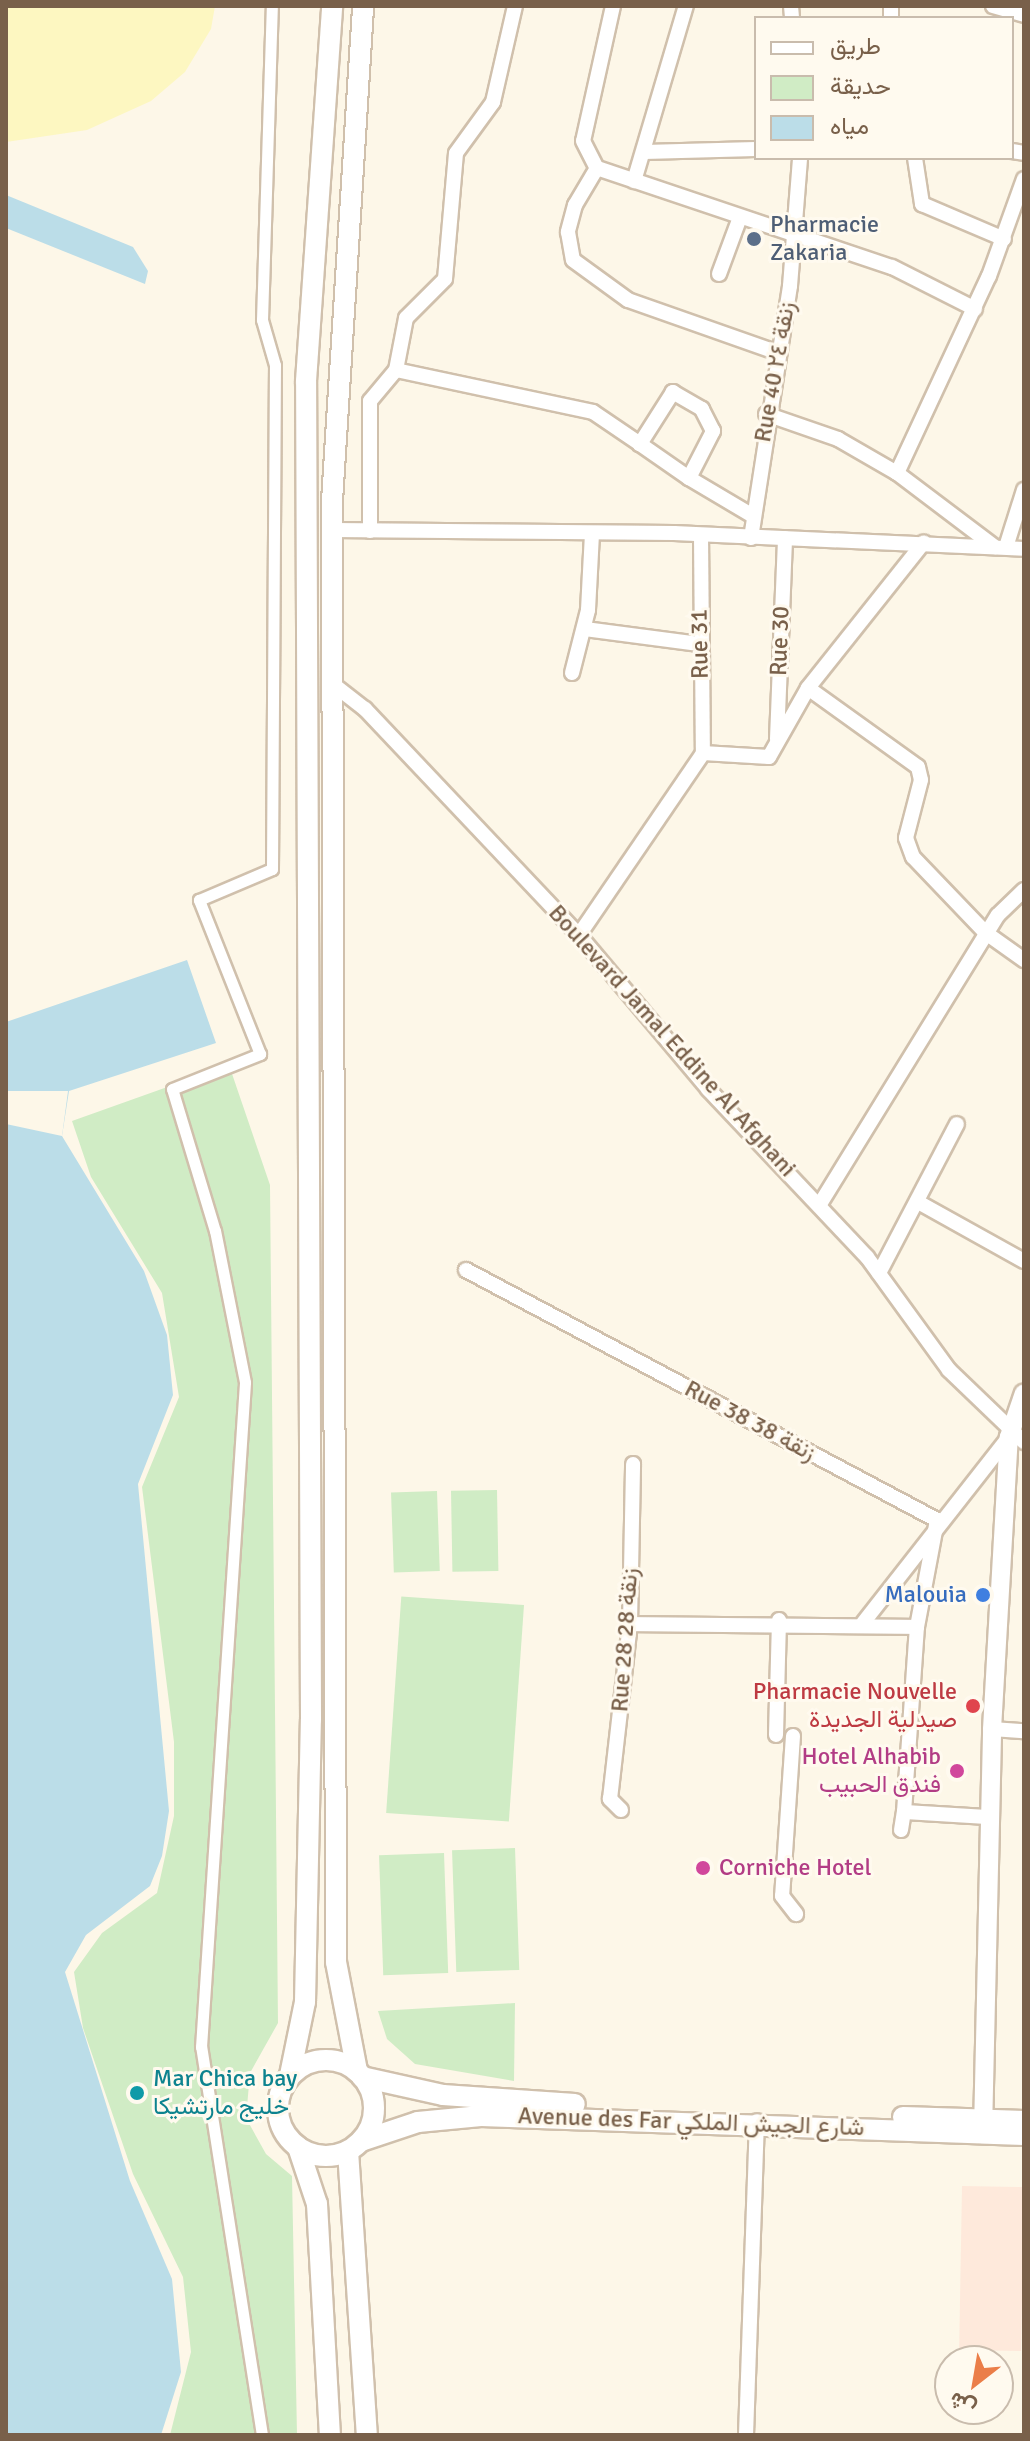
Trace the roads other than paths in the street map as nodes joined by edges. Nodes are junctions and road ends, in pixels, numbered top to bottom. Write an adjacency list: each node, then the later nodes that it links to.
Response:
1 (272, 6): 80 (street)
2 (332, 6): 73 (main road)
3 (363, 6): 29 (main road)
4 (515, 6): 22 (street)
5 (613, 6): 13 (street)
6 (686, 6): 10 (street)
7 (993, 6): 8 (street)
8 (1024, 15)
9 (754, 149): 10 (street)
10 (644, 152): 15 (street)
11 (800, 160): 17 (street, Rue 40 زنقة ٢٤)
12 (915, 160): 18 (street)
13 (597, 168): 15 (street); 21 (street)
14 (1024, 179): 18 (street)
15 (634, 181): 16 (street)
16 (739, 220): 17 (street); 19 (street)
17 (796, 236): 20 (street); 21 (street, Rue 40 زنقة ٢٤)
18 (1004, 239): 20 (street)
19 (719, 274)
20 (975, 309): 25 (street)
21 (776, 352): 23 (street, Rue 40 زنقة ٢٤)
22 (396, 370): 24 (street); 30 (street)
23 (766, 414): 25 (street); 28 (street, Rue 40 زنقة ٢٤)
24 (640, 444): 26 (street); 26 (street)
25 (897, 473): 36 (street)
26 (689, 478): 28 (street)
27 (1024, 490): 36 (street)
28 (753, 516): 33 (street, Rue 40 زنقة ٢٤)
29 (333, 530): 30 (street); 41 (main road)
30 (370, 531): 31 (street)
31 (592, 534): 32 (street); 38 (street)
32 (701, 535): 33 (street); 39 (street, Rue 31)
33 (751, 538): 34 (street)
34 (785, 538): 35 (street); 43 (street, Rue 30)
35 (924, 542): 36 (street); 42 (street)
36 (1000, 547): 37 (street)
37 (1024, 549)
38 (585, 629): 39 (street); 40 (street)
39 (699, 644): 44 (street, Rue 31)
40 (572, 673)
41 (338, 688): 47 (street, Boulevard Jamal Eddine Al Afghani); 72 (main road)
42 (808, 688): 43 (street); 46 (street)
43 (777, 744): 44 (street)
44 (703, 753): 47 (street)
45 (1024, 890): 46 (street)
46 (986, 933): 48 (street); 51 (street)
47 (579, 935): 51 (street, Boulevard Jamal Eddine Al Afghani)
48 (1024, 960)
49 (957, 1124): 50 (street)
50 (918, 1202): 52 (street); 54 (street)
51 (820, 1204): 54 (street, Boulevard Jamal Eddine Al Afghani)
52 (1024, 1261)
53 (466, 1270): 58 (street, Rue 38 زنقة 38)
54 (879, 1273): 56 (street, Boulevard Jamal Eddine Al Afghani)
55 (1024, 1393): 56 (street)
56 (1015, 1435): 58 (street); 63 (street)
57 (633, 1464): 61 (street, Rue 28 زنقة 28)
58 (937, 1520): 60 (street); 62 (street)
59 (779, 1620): 60 (street); 61 (street); 65 (street)
60 (863, 1623): 62 (street)
61 (630, 1624): 67 (street, Rue 28 زنقة 28)
62 (917, 1627): 68 (street)
63 (992, 1729): 64 (street); 69 (street)
64 (1024, 1731)
65 (776, 1735)
66 (793, 1736): 71 (street)
67 (621, 1810)
68 (904, 1812): 69 (street); 70 (street)
69 (988, 1817): 76 (street)
70 (901, 1830)
71 (796, 1914)
72 (359, 2074): 73 (main road); 76 (main road, Avenue des Far شارع الجيش الملكي); 78 (main road)
73 (290, 2075): 79 (main road)
74 (757, 2121): 76 (main road, Avenue des Far شارع الجيش الملكي); 78 (main road, Avenue des Far شارع الجيش الملكي); 83 (street)
75 (1024, 2121): 76 (main road, Avenue des Far شارع الجيش الملكي)
76 (983, 2127): 77 (main road, Avenue des Far شارع الجيش الملكي)
77 (1024, 2135)
78 (354, 2146): 79 (main road); 82 (main road)
79 (298, 2147): 81 (main road)
80 (262, 2435)
81 (330, 2435)
82 (367, 2435)
83 (746, 2435)

